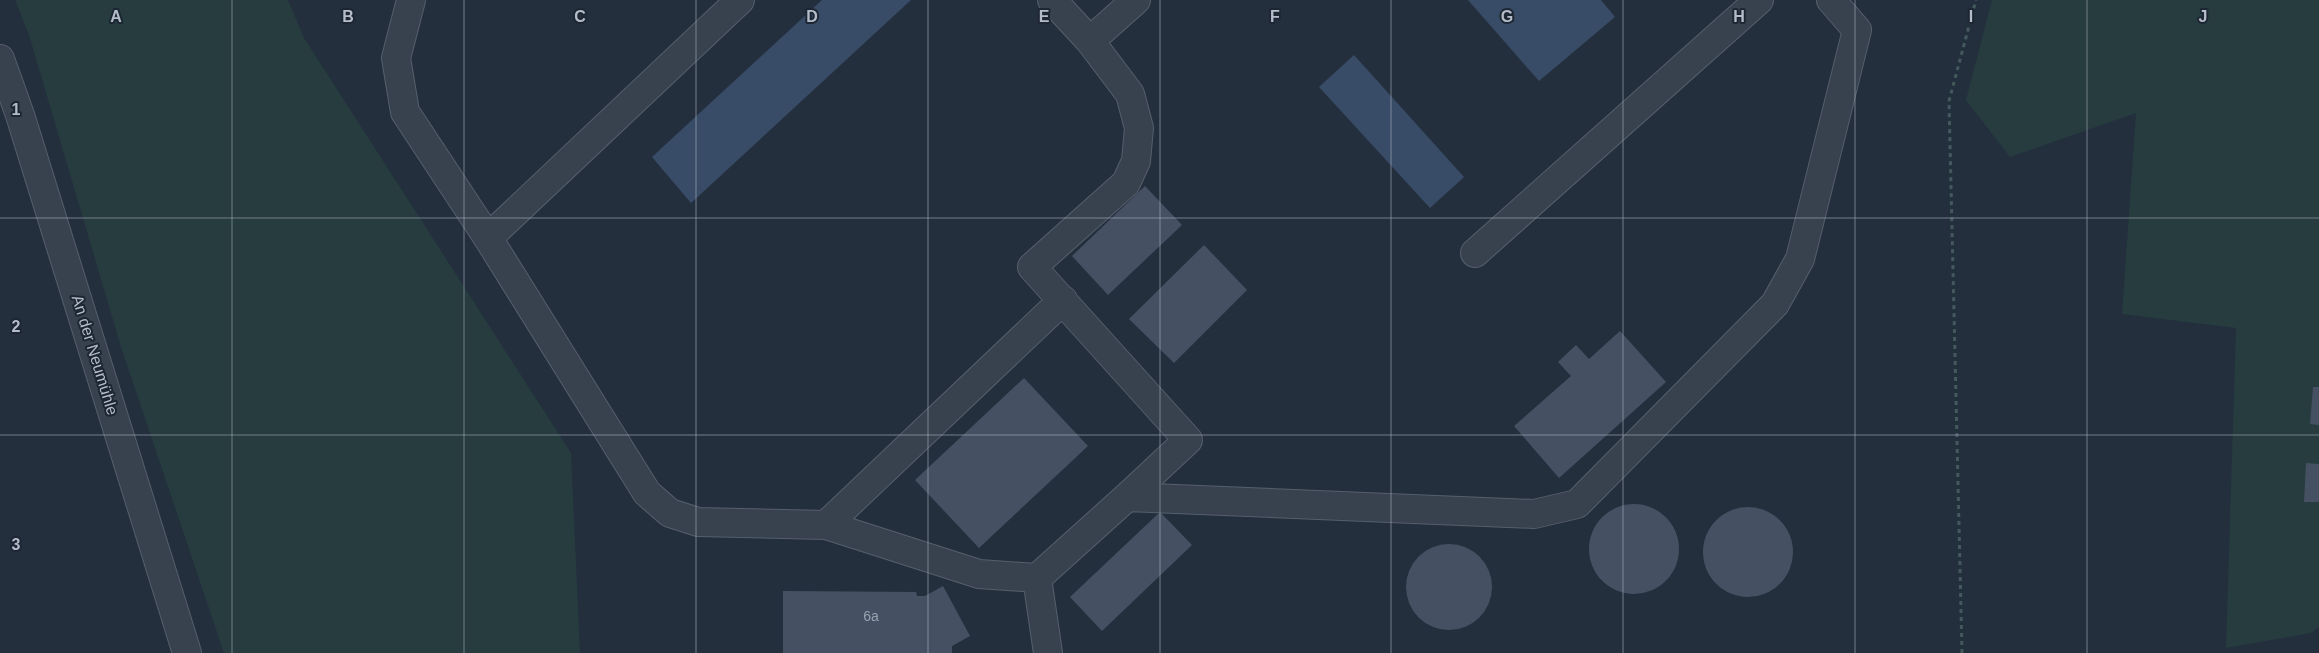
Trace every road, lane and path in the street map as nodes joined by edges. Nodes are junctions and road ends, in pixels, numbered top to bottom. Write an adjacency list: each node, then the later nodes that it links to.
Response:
1 (411, 0): 10 (street)
2 (740, 0): 10 (street)
3 (1052, 0): 8 (street)
4 (1136, 0): 8 (street)
5 (1759, 0): 11 (street)
6 (1831, 0): 13 (street)
7 (1976, 0): 18 (path)
8 (1090, 42): 12 (street)
9 (0, 58): 16 (street, An der Neumühle)
10 (488, 238): 14 (street)
11 (1475, 253)
12 (1062, 300): 13 (street); 14 (street)
13 (1127, 497): 15 (street)
14 (826, 525): 15 (street)
15 (1037, 578): 17 (street)
16 (187, 653)
17 (1048, 653)
18 (1962, 653)

